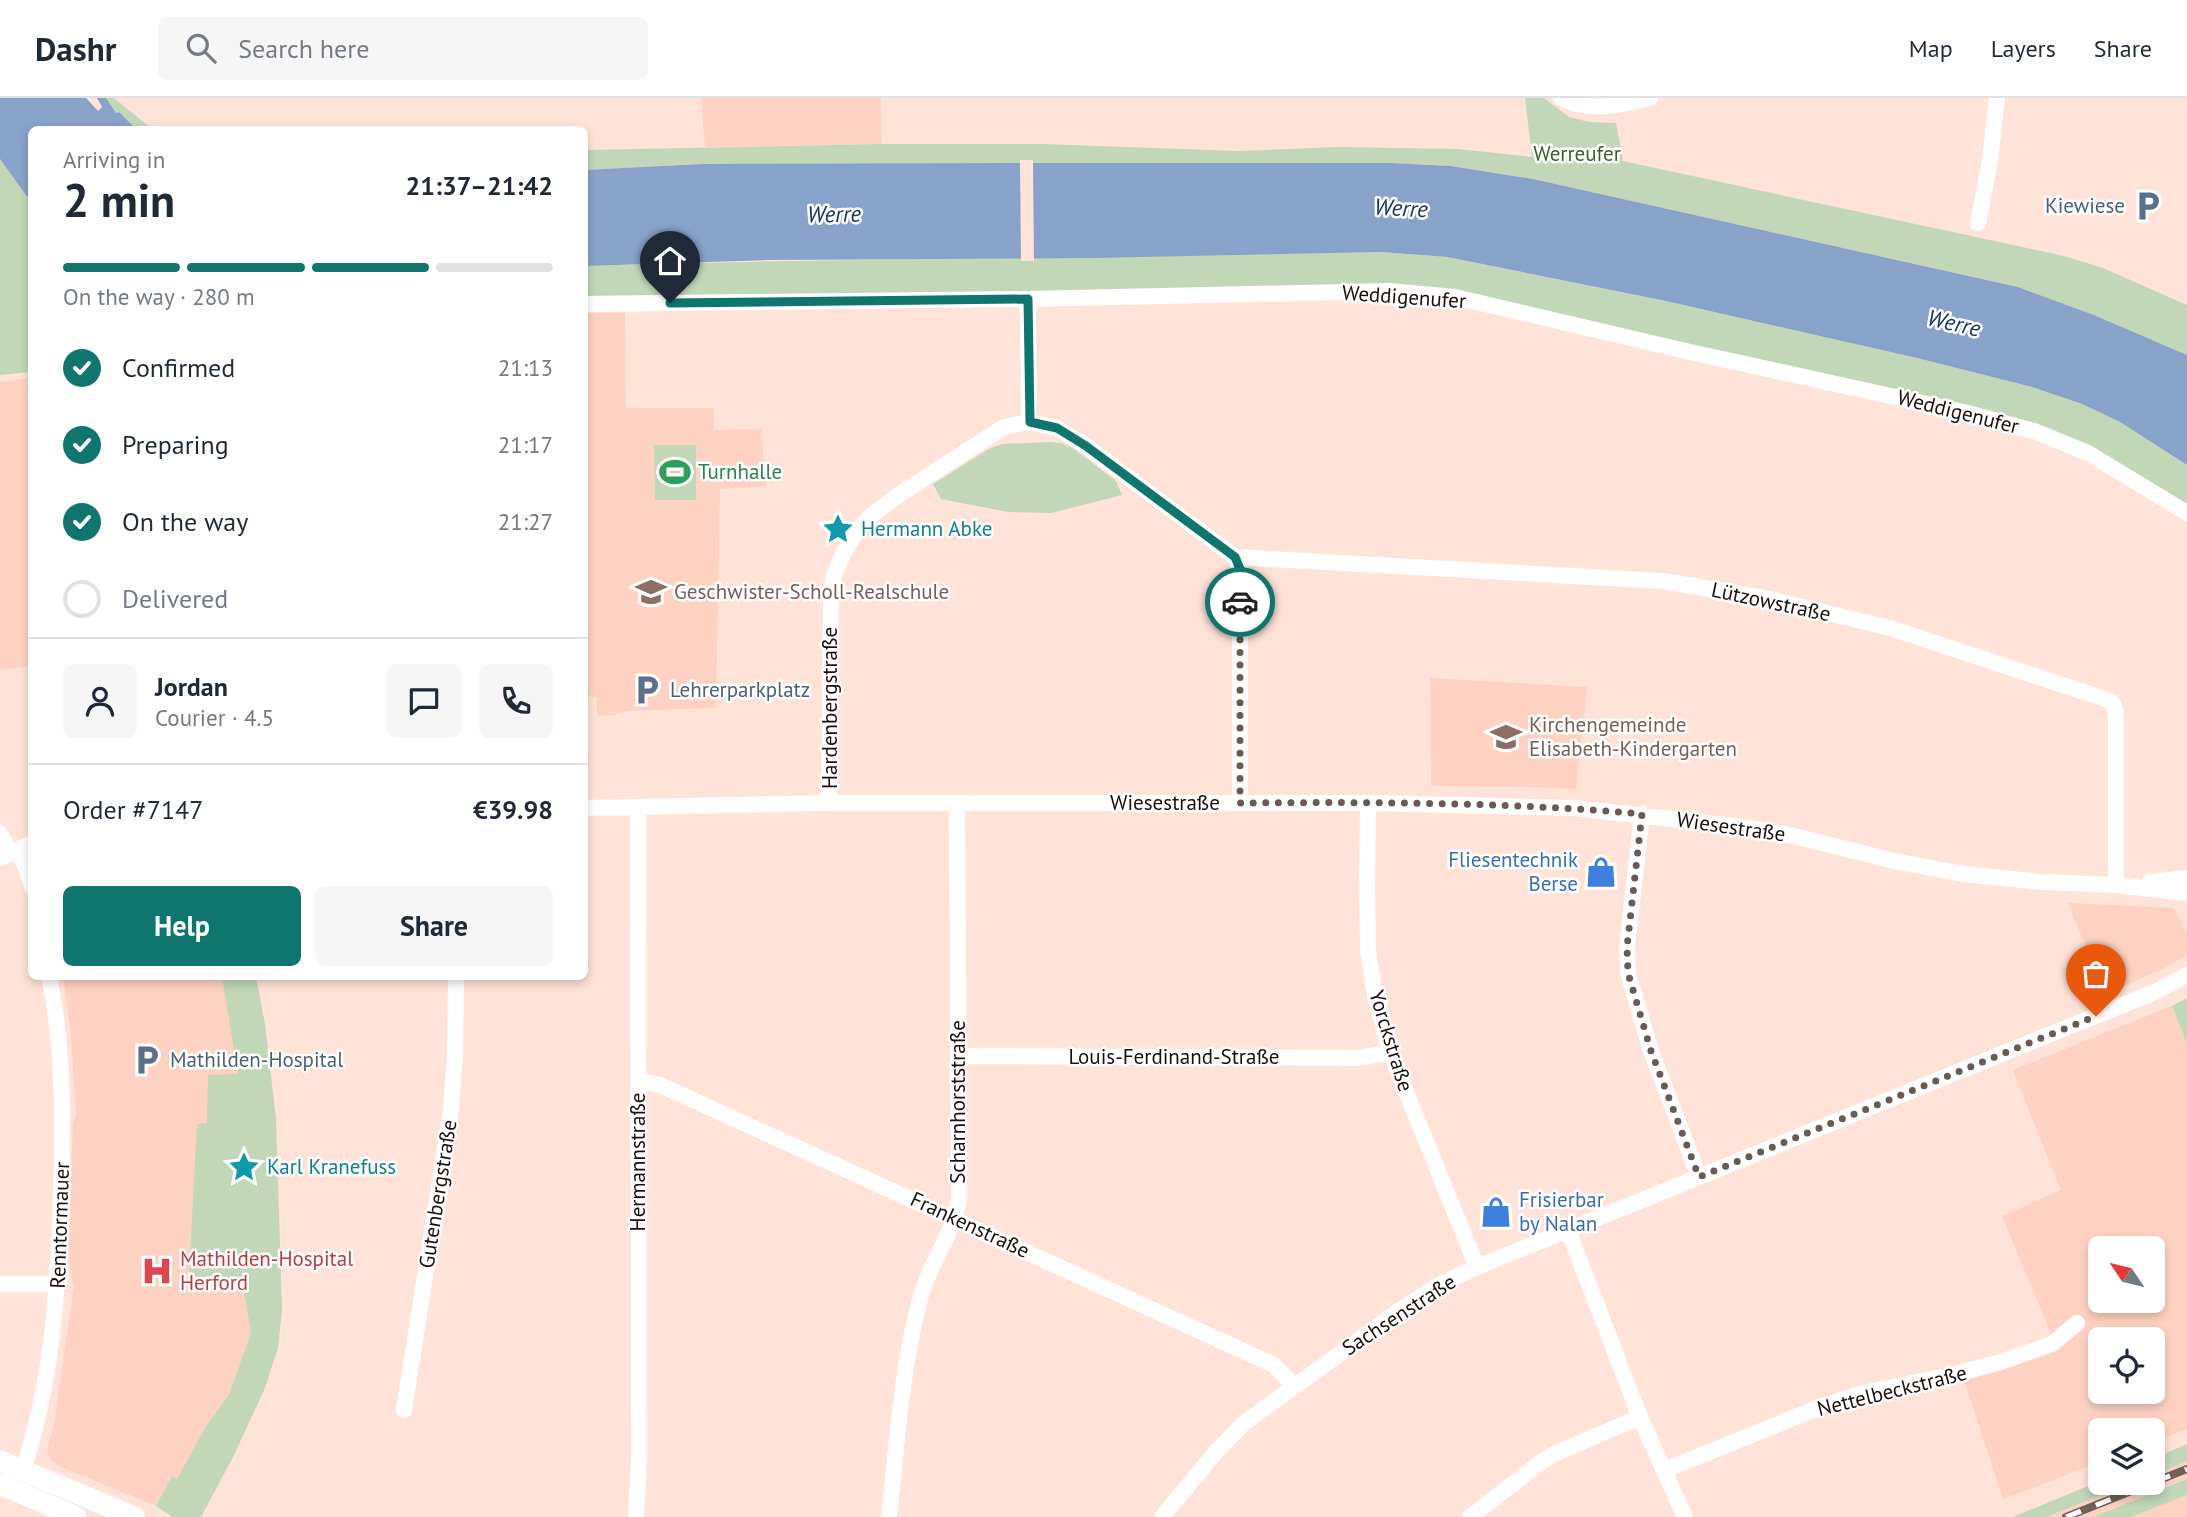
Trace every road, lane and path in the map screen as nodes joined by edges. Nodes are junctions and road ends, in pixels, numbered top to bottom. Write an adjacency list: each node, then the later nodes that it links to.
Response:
1 (1560, 98): 2 (street)
2 (1650, 98)
3 (1997, 98): 4 (street)
4 (1978, 223)
5 (1028, 299): 6 (street, Weddigenufer); 7 (street); 8 (street, Weddigenufer)
6 (588, 304)
7 (1030, 422): 9 (street); 10 (street, Hardenbergstraße)
8 (2187, 513)
9 (1235, 557): 12 (street); 21 (street, Lützowstraße)
10 (829, 803): 11 (street, Wiesestraße); 15 (street, Wiesestraße)
11 (957, 803): 12 (street, Wiesestraße); 27 (street, Scharnhorststraße)
12 (1240, 803): 13 (street, Wiesestraße)
13 (1368, 803): 16 (street, Wiesestraße); 26 (street, Yorckstraße)
14 (588, 808): 15 (street, Wiesestraße)
15 (638, 808): 28 (street, Hermannstraße)
16 (1642, 814): 21 (street, Wiesestraße); 29 (street)
17 (0, 833): 18 (street)
18 (15, 851): 19 (street)
19 (28, 873)
20 (2187, 878): 21 (street, Wiesestraße)
21 (2116, 885): 22 (street, Wiesestraße)
22 (2187, 893)
23 (2187, 975): 29 (street, Sachsenstraße)
24 (49, 980): 34 (street, Renntormauer)
25 (456, 980): 37 (street, Gutenbergstraße)
26 (1390, 1052): 27 (street, Louis-Ferdinand-Straße); 32 (street, Yorckstraße)
27 (958, 1056): 30 (street, Scharnhorststraße)
28 (638, 1080): 30 (street, Frankenstraße); 45 (street, Hermannstraße)
29 (1699, 1177): 31 (street, Sachsenstraße)
30 (956, 1219): 36 (street, Frankenstraße); 46 (street, Scharnhorststraße)
31 (1568, 1230): 32 (street, Sachsenstraße); 38 (street)
32 (1477, 1267): 36 (street, Sachsenstraße)
33 (0, 1284): 34 (street)
34 (59, 1284): 40 (street, Renntormauer)
35 (2077, 1323): 41 (street, Nettelbeckstraße)
36 (1294, 1386): 47 (street, Sachsenstraße)
37 (404, 1410)
38 (1640, 1417): 41 (street); 48 (street)
39 (0, 1461): 40 (main road)
40 (23, 1470): 44 (main road)
41 (1665, 1470): 49 (street)
42 (0, 1484): 43 (main road)
43 (76, 1517)
44 (134, 1517)
45 (636, 1517)
46 (889, 1517)
47 (1162, 1517)
48 (1470, 1517)
49 (1685, 1517)

